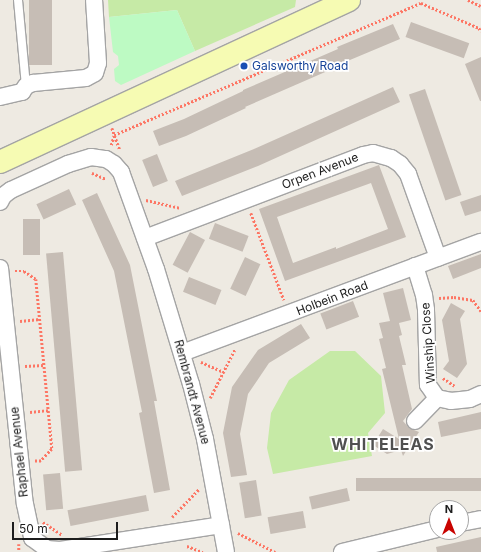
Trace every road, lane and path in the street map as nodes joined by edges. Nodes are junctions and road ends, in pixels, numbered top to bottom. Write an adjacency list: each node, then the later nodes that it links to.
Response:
1 (18, 0): 9 (lane)
2 (94, 0): 9 (street)
3 (349, 0): 11 (main road)
4 (468, 0): 6 (path)
5 (422, 1): 8 (path); 12 (path)
6 (481, 6)
7 (481, 24): 8 (path)
8 (480, 30)
9 (26, 86): 10 (street)
10 (0, 97)
11 (106, 112): 12 (path); 13 (main road)
12 (114, 135): 14 (path)
13 (0, 162)
14 (121, 172): 15 (street); 17 (street)
15 (130, 196): 18 (path); 19 (street)
16 (245, 200): 18 (street, Orpen Avenue); 21 (street, Orpen Avenue); 27 (path)
17 (0, 202)
18 (206, 215): 19 (street, Orpen Avenue)
19 (145, 237): 31 (street, Rembrandt Avenue)
20 (481, 242): 21 (street, Holbein Road)
21 (438, 258): 22 (street, Holbein Road)
22 (415, 266): 25 (street, Winship Close); 27 (street, Holbein Road)
23 (0, 268): 24 (street, Raphael Avenue)
24 (0, 273): 28 (path); 29 (street, Raphael Avenue)
25 (425, 300): 26 (path); 34 (street, Winship Close)
26 (481, 311)
27 (289, 314): 30 (street, Holbein Road)
28 (40, 319): 29 (path); 32 (path)
29 (6, 322): 33 (street, Raphael Avenue)
30 (244, 330): 31 (street, Holbein Road); 37 (path)
31 (182, 353): 37 (street, Rembrandt Avenue)
32 (44, 365): 33 (path); 39 (path)
33 (10, 367): 39 (street, Raphael Avenue)
34 (428, 367): 35 (path); 36 (street, Winship Close)
35 (477, 396): 36 (street, Winship Close)
36 (437, 398): 38 (street)
37 (200, 418): 43 (street, Rembrandt Avenue)
38 (415, 421)
39 (20, 461): 40 (street, Raphael Avenue)
40 (26, 510): 45 (path); 45 (street, Raphael Avenue)
41 (481, 519): 42 (street)
42 (469, 522)
43 (221, 525): 45 (street, Raphael Avenue); 46 (street, Rembrandt Avenue); 47 (path)
44 (429, 531): 48 (street)
45 (79, 547)
46 (226, 552)
47 (275, 552)
48 (342, 552)

